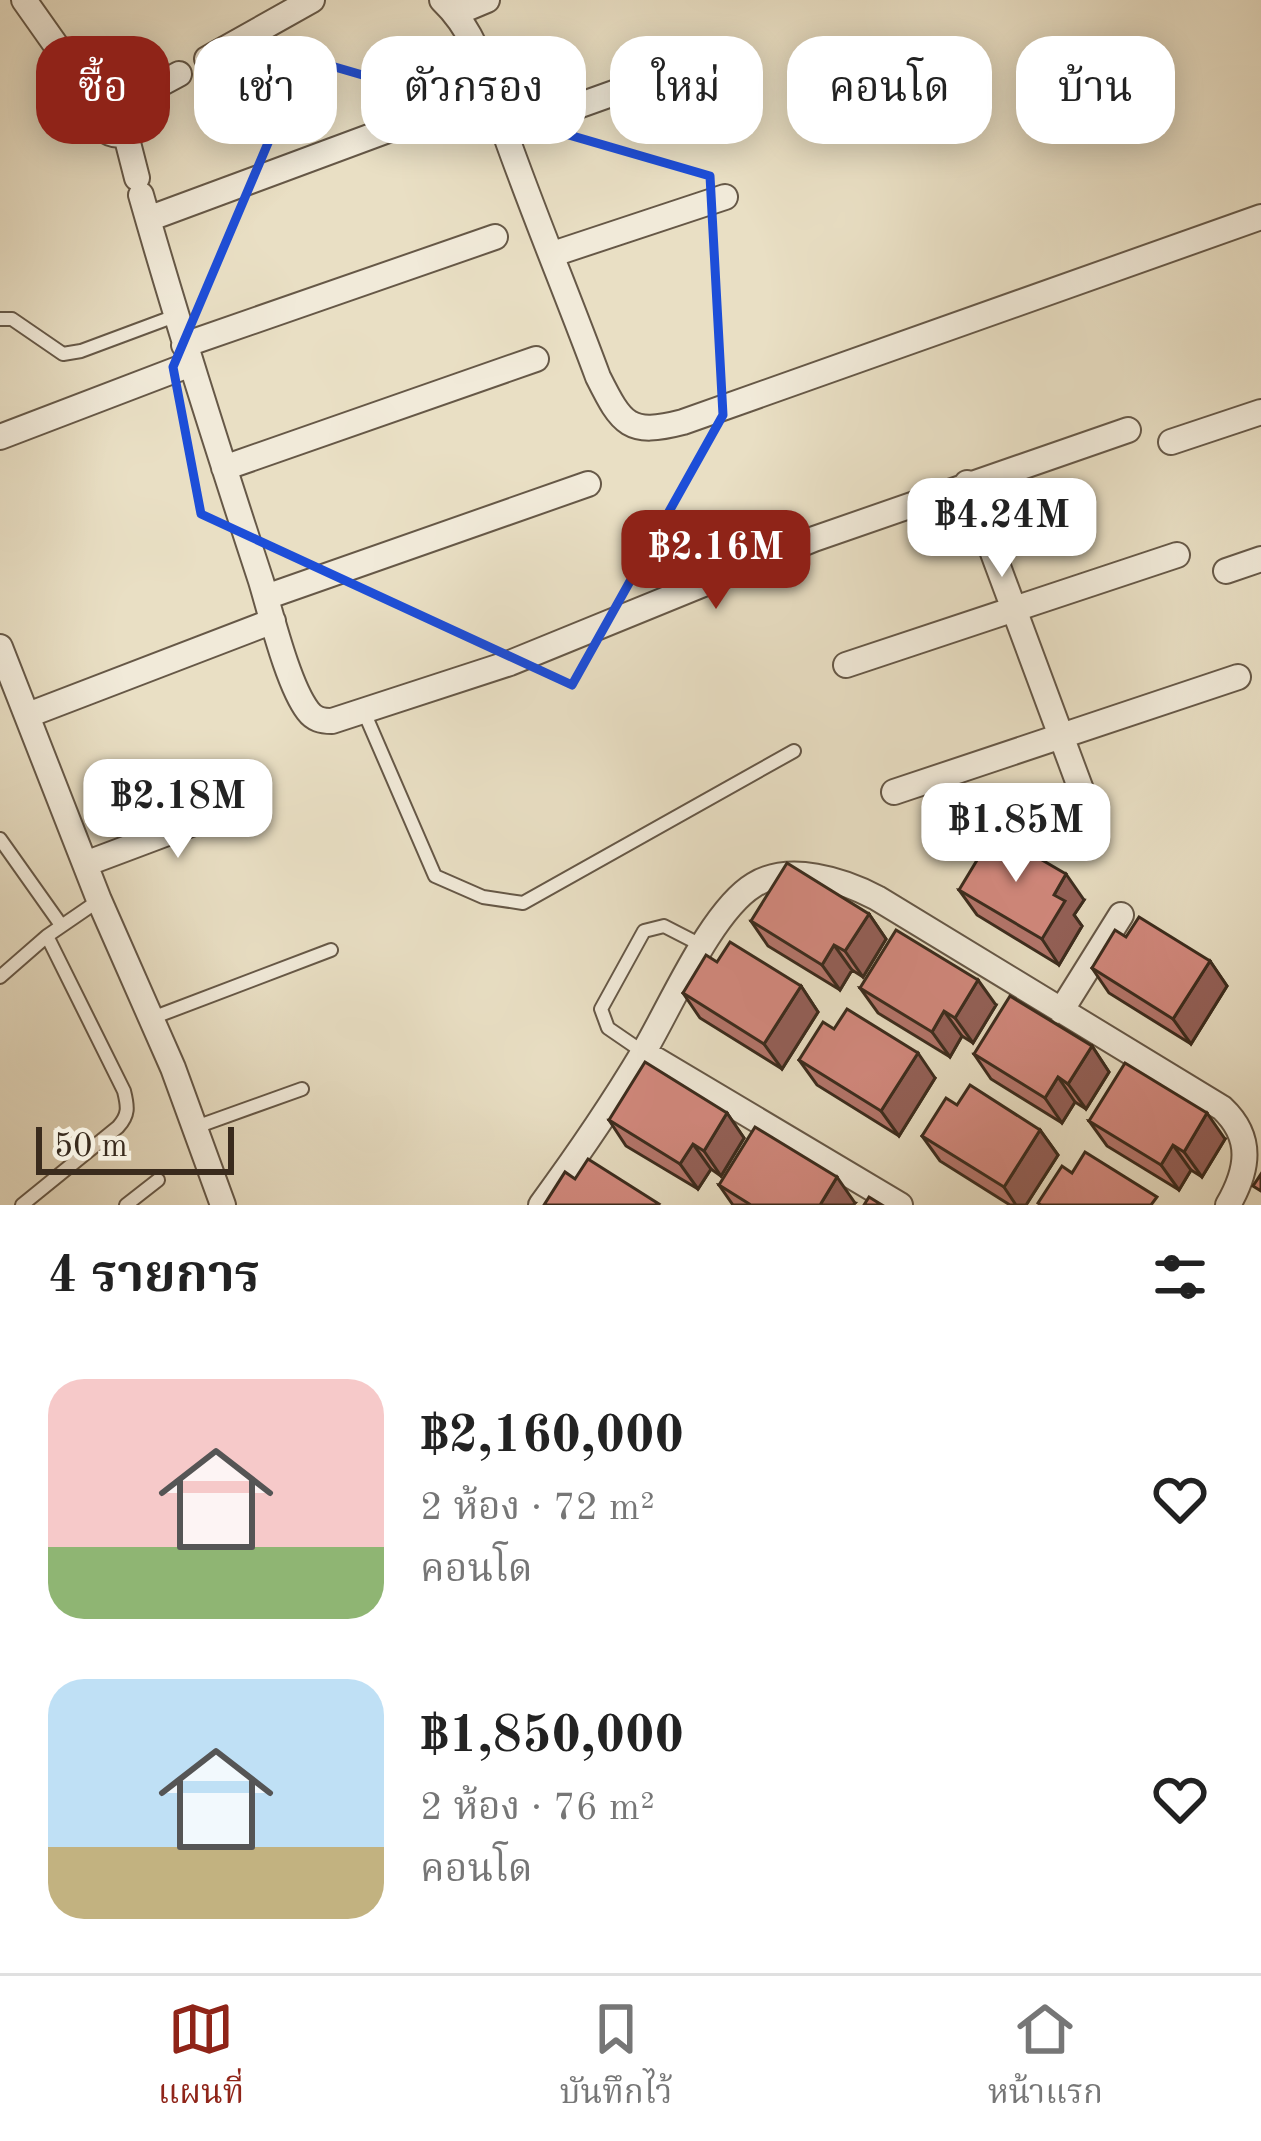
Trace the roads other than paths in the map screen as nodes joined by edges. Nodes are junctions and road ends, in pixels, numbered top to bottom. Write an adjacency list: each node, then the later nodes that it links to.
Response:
1 (24, 0): 5 (street)
2 (312, 0): 6 (street)
3 (487, 0): 4 (street)
4 (449, 7): 7 (street)
5 (49, 36)
6 (248, 36)
7 (470, 36)
8 (179, 74): 9 (street)
9 (170, 79)
10 (361, 133): 13 (street)
11 (128, 144): 13 (street)
12 (510, 144): 17 (street)
13 (142, 197): 18 (street)
14 (724, 197): 17 (street)
15 (1261, 217): 17 (street)
16 (495, 237): 20 (street)
17 (553, 254)
18 (175, 316): 19 (lane); 20 (street)
19 (0, 319)
20 (187, 354): 24 (street); 26 (street)
21 (536, 359): 26 (street)
22 (1261, 412): 25 (street)
23 (1128, 430): 27 (street)
24 (0, 437)
25 (1172, 442)
26 (224, 468): 33 (street)
27 (967, 483): 32 (street); 37 (street)
28 (588, 484): 33 (street)
29 (1178, 555): 32 (street)
30 (1261, 559): 31 (street)
31 (1226, 572)
32 (1014, 607): 35 (street); 39 (street)
33 (269, 609): 37 (street); 38 (street)
34 (0, 646): 38 (street)
35 (846, 665)
36 (1238, 677): 39 (street)
37 (363, 711): 40 (lane)
38 (28, 715): 45 (street)
39 (1061, 735): 41 (street); 43 (street)
40 (794, 751)
41 (895, 792)
42 (250, 802): 45 (street)
43 (1086, 803)
44 (0, 839): 48 (lane)
45 (85, 864): 46 (street)
46 (100, 900): 48 (lane); 54 (street)
47 (1121, 915): 53 (street)
48 (61, 925): 49 (lane)
49 (46, 936): 52 (lane); 59 (lane)
50 (704, 946): 53 (street); 55 (street); 55 (lane)
51 (331, 950): 54 (lane)
52 (0, 977)
53 (1060, 1011): 64 (street)
54 (152, 1018): 57 (street)
55 (644, 1052): 62 (street); 63 (street)
56 (302, 1089): 57 (lane)
57 (195, 1128): 61 (street)
58 (158, 1180): 60 (lane)
59 (22, 1205)
60 (126, 1205)
61 (223, 1205)
62 (541, 1205)
63 (900, 1205)
64 (1228, 1205)

